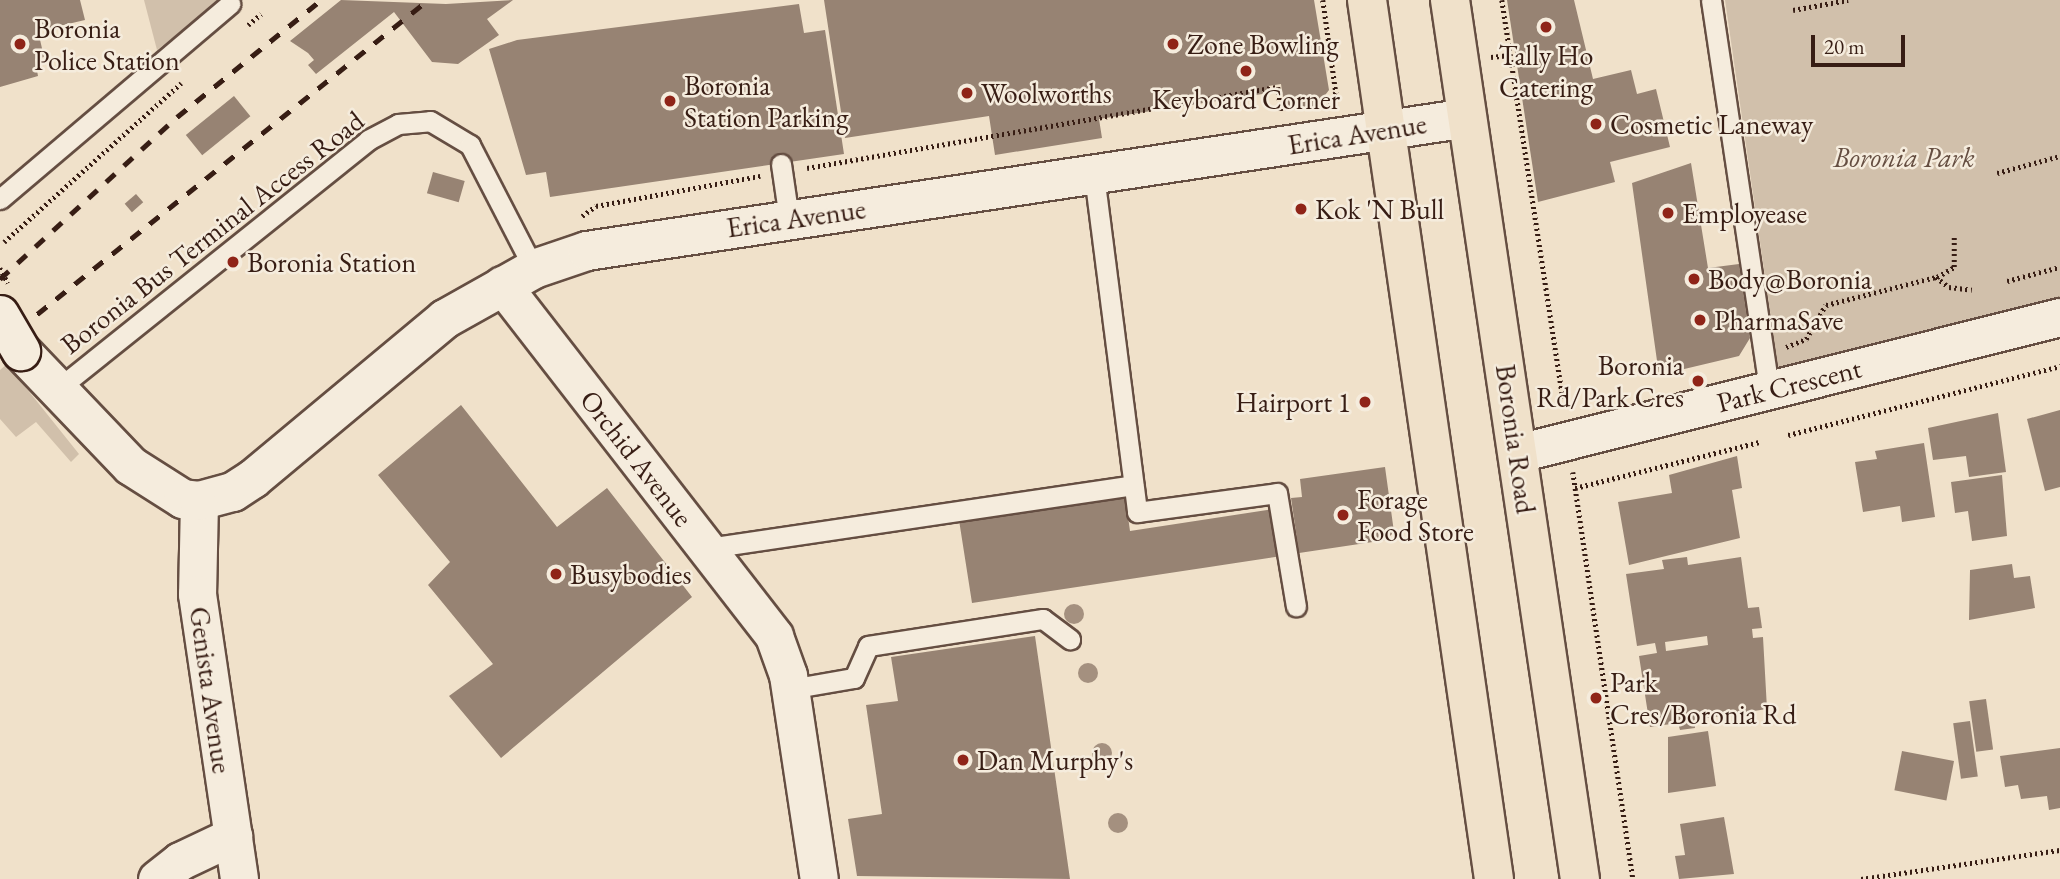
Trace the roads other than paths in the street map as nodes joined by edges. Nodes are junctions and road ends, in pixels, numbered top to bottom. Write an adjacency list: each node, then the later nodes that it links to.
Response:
1 (1367, 0): 6 (main road)
2 (1450, 0): 5 (main road, Boronia Road)
3 (1712, 0): 14 (lane)
4 (230, 4): 9 (lane)
5 (1467, 118): 6 (main road, Erica Avenue); 16 (main road, Boronia Road)
6 (1387, 129): 8 (main road, Erica Avenue); 27 (main road)
7 (781, 168): 10 (lane)
8 (1094, 175): 10 (main road, Erica Avenue); 17 (lane)
9 (0, 200)
10 (789, 219): 11 (main road, Erica Avenue)
11 (518, 277): 15 (lane, Boronia Bus Terminal Access Road); 18 (main road, Erica Avenue); 19 (street, Orchid Avenue)
12 (0, 314): 15 (main road, bridge)
13 (2060, 317): 14 (street, Park Crescent)
14 (1769, 390): 16 (street, Park Crescent)
15 (54, 392): 18 (main road)
16 (1518, 453): 28 (main road, Boronia Road)
17 (1133, 485): 19 (lane); 20 (lane)
18 (199, 501): 23 (street, Genista Avenue)
19 (708, 548): 22 (street, Orchid Avenue)
20 (1296, 606)
21 (1070, 639): 22 (lane)
22 (790, 689): 26 (street, Orchid Avenue)
23 (233, 836): 24 (street); 25 (street, Genista Avenue)
24 (157, 879)
25 (239, 879)
26 (819, 879)
27 (1494, 879)
28 (1580, 879)

